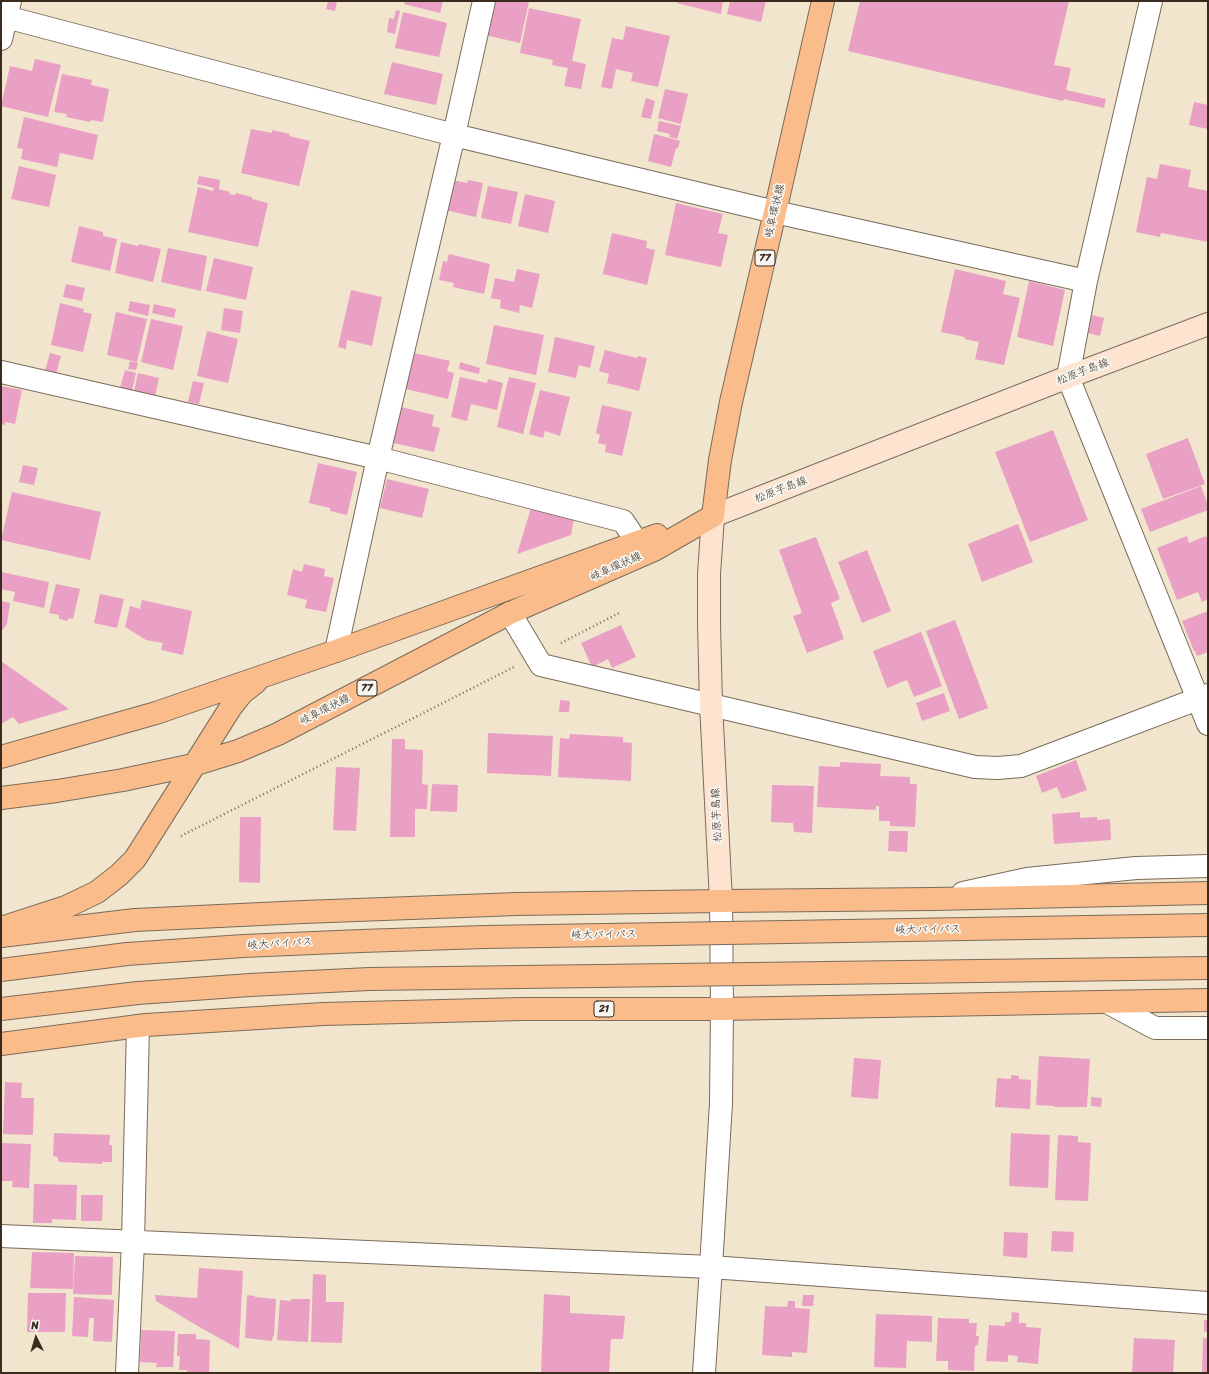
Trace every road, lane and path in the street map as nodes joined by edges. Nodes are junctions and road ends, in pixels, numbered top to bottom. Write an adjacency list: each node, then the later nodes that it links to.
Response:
1 (484, 1): 6 (street)
2 (823, 1): 7 (main road, 岐阜環状線 / 77)
3 (1151, 1): 8 (street)
4 (8, 9): 5 (street); 6 (street)
5 (1, 39)
6 (454, 135): 7 (street); 12 (street)
7 (776, 212): 8 (street); 13 (main road, 岐阜環状線 / 77)
8 (1086, 281): 11 (street)
9 (1208, 324): 11 (main road, 松原芋島線)
10 (1, 372): 12 (street)
11 (1068, 377): 13 (main road, 松原芋島線); 20 (street)
12 (378, 458): 14 (street); 17 (street)
13 (713, 516): 14 (main road, 岐阜環状線); 16 (main road, 岐阜環状線 / 77); 21 (main road, 松原芋島線)
14 (637, 542): 17 (main road, 岐阜環状線)
15 (621, 612): 18 (path)
16 (510, 614): 18 (street); 24 (main road, 岐阜環状線 / 77)
17 (336, 650): 19 (main road, 岐阜環状線)
18 (535, 657): 21 (street); 26 (path)
19 (280, 670): 23 (main road, 岐阜環状線); 24 (main road)
20 (1203, 697): 21 (street); 22 (street)
21 (711, 704): 29 (main road, 松原芋島線)
22 (1208, 724)
23 (1, 758)
24 (193, 765): 25 (main road, 岐阜環状線 / 77); 32 (main road)
25 (1, 798)
26 (175, 839)
27 (1208, 866): 30 (street)
28 (1208, 893): 30 (main road)
29 (721, 900): 30 (main road); 33 (main road); 39 (street)
30 (934, 900)
31 (1208, 925): 35 (main road, 岐大バイパス, bridge)
32 (1, 928)
33 (1, 936)
34 (1208, 968): 38 (main road, bridge)
35 (1, 970)
36 (1208, 1000): 37 (main road, 21)
37 (1107, 1002): 39 (main road, 21); 41 (street)
38 (1, 1009)
39 (722, 1009): 40 (main road, 21); 45 (street)
40 (138, 1026): 42 (main road, 21); 44 (street)
41 (1208, 1028)
42 (1, 1044)
43 (1, 1236): 44 (street)
44 (133, 1242): 45 (street); 47 (street)
45 (711, 1267): 46 (street); 48 (street)
46 (1208, 1303)
47 (127, 1373)
48 (704, 1373)

